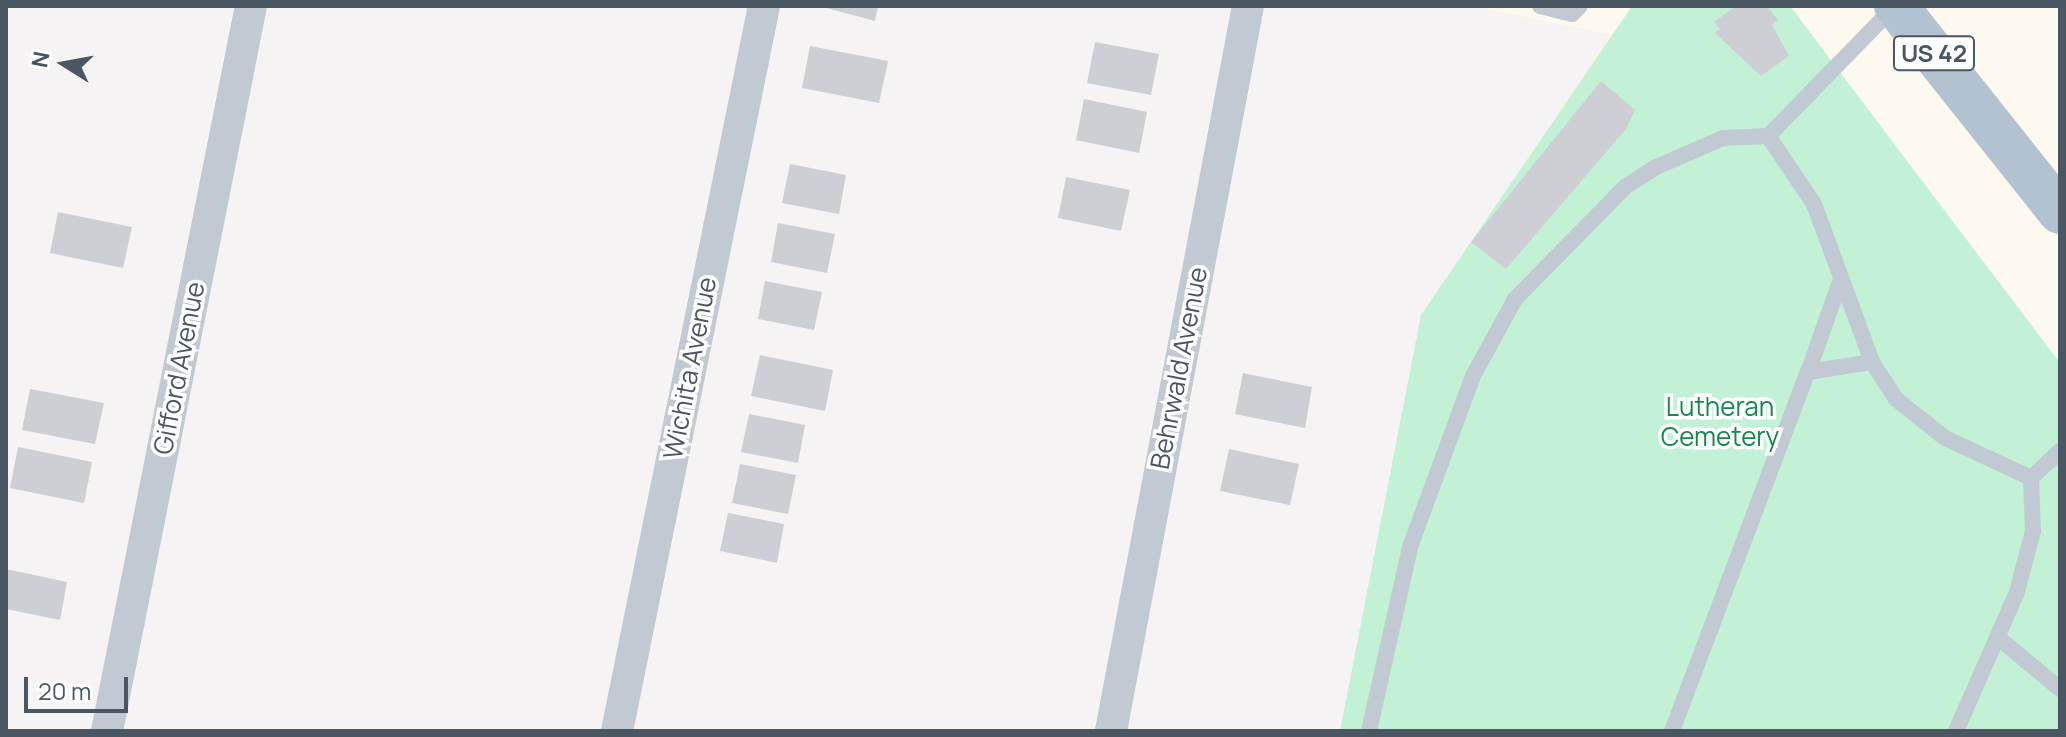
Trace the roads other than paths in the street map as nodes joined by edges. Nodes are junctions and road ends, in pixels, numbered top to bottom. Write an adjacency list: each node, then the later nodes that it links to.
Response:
1 (251, 6): 16 (street, Gifford Avenue)
2 (764, 6): 17 (street, Wichita Avenue)
3 (1248, 6): 18 (street, Behrwald Avenue)
4 (1540, 6): 5 (lane)
5 (1580, 6)
6 (1896, 6): 7 (lane); 8 (main road, US 42)
7 (1768, 136): 9 (lane); 19 (lane)
8 (2060, 212)
9 (1842, 274): 10 (lane); 11 (lane)
10 (1872, 362): 11 (lane); 13 (lane)
11 (1808, 372): 20 (lane)
12 (2060, 451): 13 (lane)
13 (2031, 478): 14 (lane)
14 (2001, 640): 15 (lane); 21 (lane)
15 (2060, 689)
16 (107, 731)
17 (617, 731)
18 (1111, 731)
19 (1369, 731)
20 (1672, 731)
21 (1956, 731)

